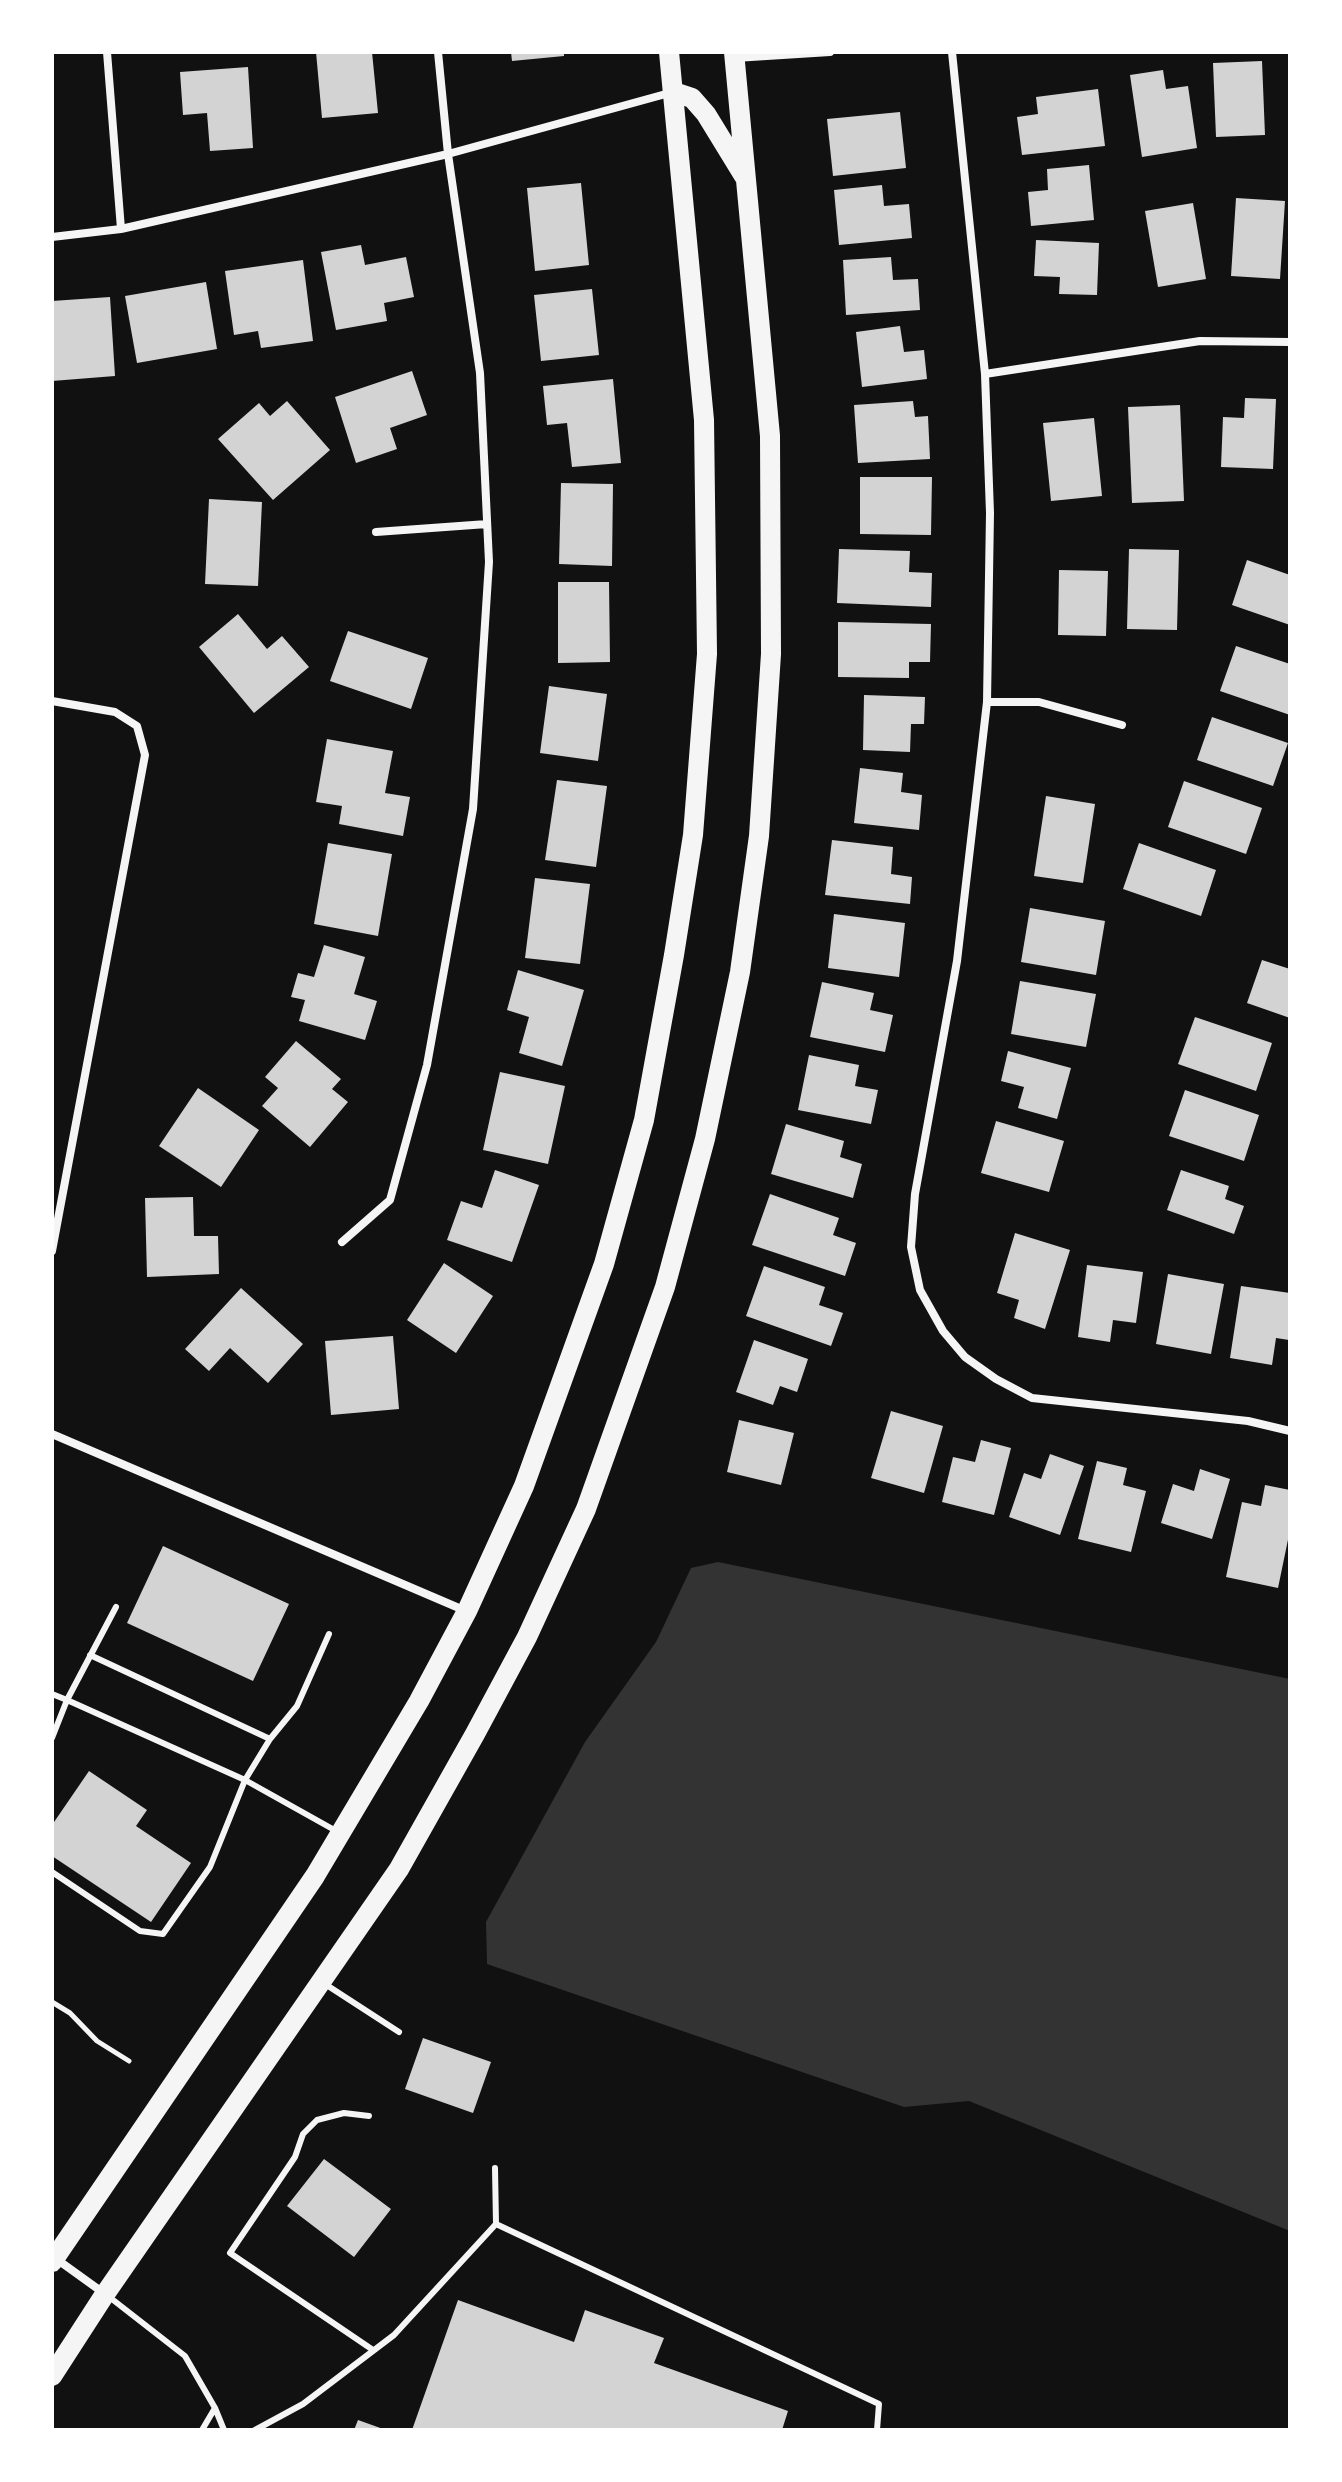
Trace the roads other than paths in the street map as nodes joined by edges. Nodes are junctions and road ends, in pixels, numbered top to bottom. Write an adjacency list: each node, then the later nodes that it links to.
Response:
1 (107, 52): 10 (street)
2 (438, 52): 8 (street)
3 (669, 52): 7 (main road)
4 (830, 52): 6 (street)
5 (952, 52): 13 (street)
6 (729, 54): 9 (main road)
7 (674, 92): 8 (street); 9 (main road); 24 (main road)
8 (448, 154): 10 (street); 14 (street)
9 (748, 183): 34 (main road)
10 (121, 229): 11 (street)
11 (52, 237)
12 (1290, 342): 13 (street)
13 (985, 374): 17 (street)
14 (487, 524): 15 (street); 19 (street)
15 (376, 532)
16 (52, 701): 20 (street)
17 (987, 702): 18 (street); 21 (street)
18 (1122, 725)
19 (342, 1242)
20 (52, 1251)
21 (1290, 1431)
22 (52, 1434): 24 (street)
23 (116, 1607): 26 (lane)
24 (467, 1611): 32 (main road)
25 (329, 1634): 30 (lane)
26 (90, 1655): 28 (lane); 30 (lane)
27 (52, 1694): 28 (lane)
28 (67, 1700): 29 (lane); 31 (lane)
29 (52, 1738)
30 (270, 1739): 31 (lane)
31 (245, 1780): 32 (lane); 33 (lane)
32 (341, 1834): 39 (main road)
33 (52, 1872)
34 (322, 1982): 35 (lane); 40 (main road)
35 (399, 2032)
36 (369, 2116): 41 (lane)
37 (495, 2168): 38 (lane)
38 (496, 2224): 41 (lane); 47 (lane)
39 (53, 2258): 40 (street)
40 (105, 2294): 42 (main road); 43 (lane)
41 (373, 2350): 46 (lane)
42 (52, 2376)
43 (215, 2408): 44 (lane); 45 (lane)
44 (202, 2430)
45 (224, 2430)
46 (255, 2430)
47 (877, 2430)

